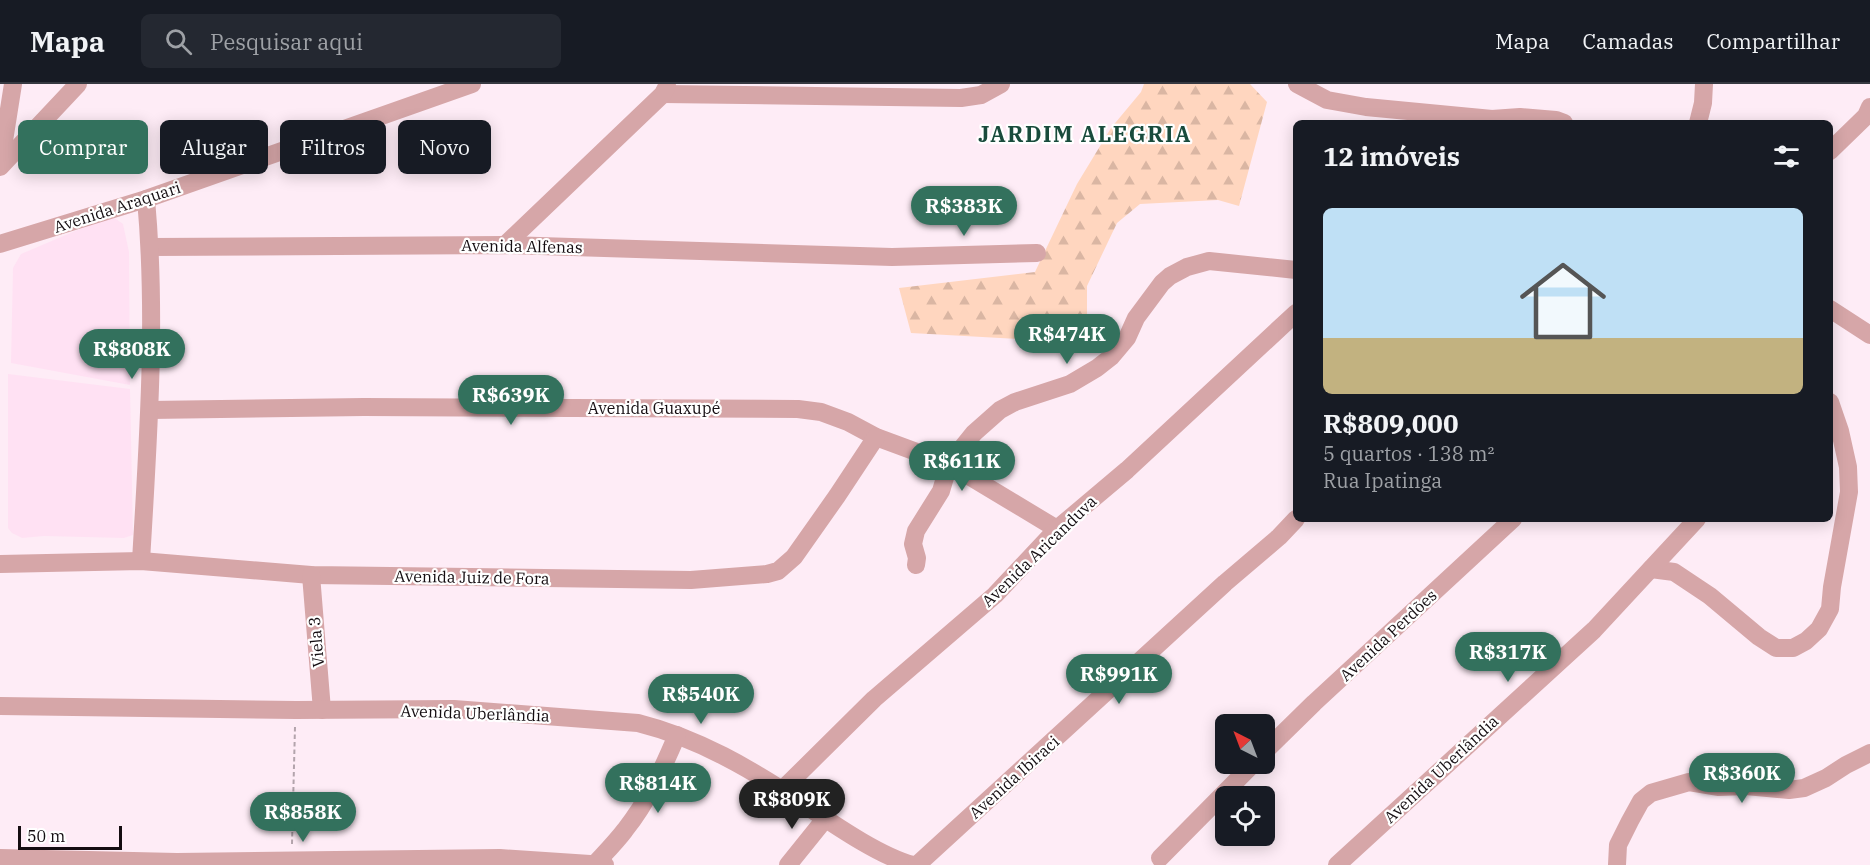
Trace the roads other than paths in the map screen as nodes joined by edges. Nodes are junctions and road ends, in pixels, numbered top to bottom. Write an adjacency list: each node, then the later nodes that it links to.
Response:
1 (13, 84): 14 (street)
2 (78, 84): 14 (street)
3 (472, 84): 15 (street, Avenida Araquari)
4 (1001, 84): 7 (street)
5 (1297, 84): 9 (street)
6 (1704, 84): 12 (street)
7 (665, 89): 17 (street)
8 (1870, 107): 13 (street)
9 (1482, 120)
10 (1498, 120): 11 (street)
11 (1556, 120)
12 (1699, 120)
13 (1833, 148)
14 (0, 166)
15 (146, 199): 16 (street, Avenida Araquari); 18 (street)
16 (0, 244)
17 (506, 244): 18 (street, Avenida Alfenas); 19 (street, Avenida Alfenas)
18 (151, 247): 24 (street)
19 (1037, 253)
20 (1293, 270): 27 (street)
21 (1833, 311): 23 (street)
22 (1293, 316): 31 (street, Avenida Aricanduva)
23 (1870, 335)
24 (150, 410): 26 (street, Avenida Guaxupé); 32 (street)
25 (1833, 410): 35 (street)
26 (876, 437): 27 (street, Avenida Guaxupé); 36 (street, Avenida Juiz de Fora)
27 (950, 464): 31 (street, Avenida Guaxupé); 34 (street)
28 (1293, 522): 50 (street, Avenida Ibiraci)
29 (1510, 522): 40 (street, Avenida Perdões)
30 (1694, 522): 35 (street, Avenida Uberlândia)
31 (1057, 530): 43 (street, Avenida Aricanduva)
32 (141, 561): 33 (street, Avenida Juiz de Fora); 36 (street, Avenida Juiz de Fora)
33 (0, 564)
34 (916, 565)
35 (1651, 569): 51 (street, Avenida Uberlândia)
36 (311, 575): 38 (street, Viela 3)
37 (0, 706): 38 (street, Avenida Uberlândia)
38 (322, 710): 39 (street, Avenida Uberlândia)
39 (677, 735): 43 (street, Avenida Uberlândia); 47 (street)
40 (1275, 741)
41 (1870, 753): 52 (street)
42 (1244, 774): 46 (street)
43 (782, 790): 44 (street, Avenida Uberlândia)
44 (825, 819): 49 (street); 50 (street, Avenida Uberlândia)
45 (0, 858): 47 (street)
46 (1160, 863)
47 (594, 865): 48 (street)
48 (605, 865)
49 (788, 865)
50 (915, 865)
51 (1337, 865)
52 (1617, 865)

